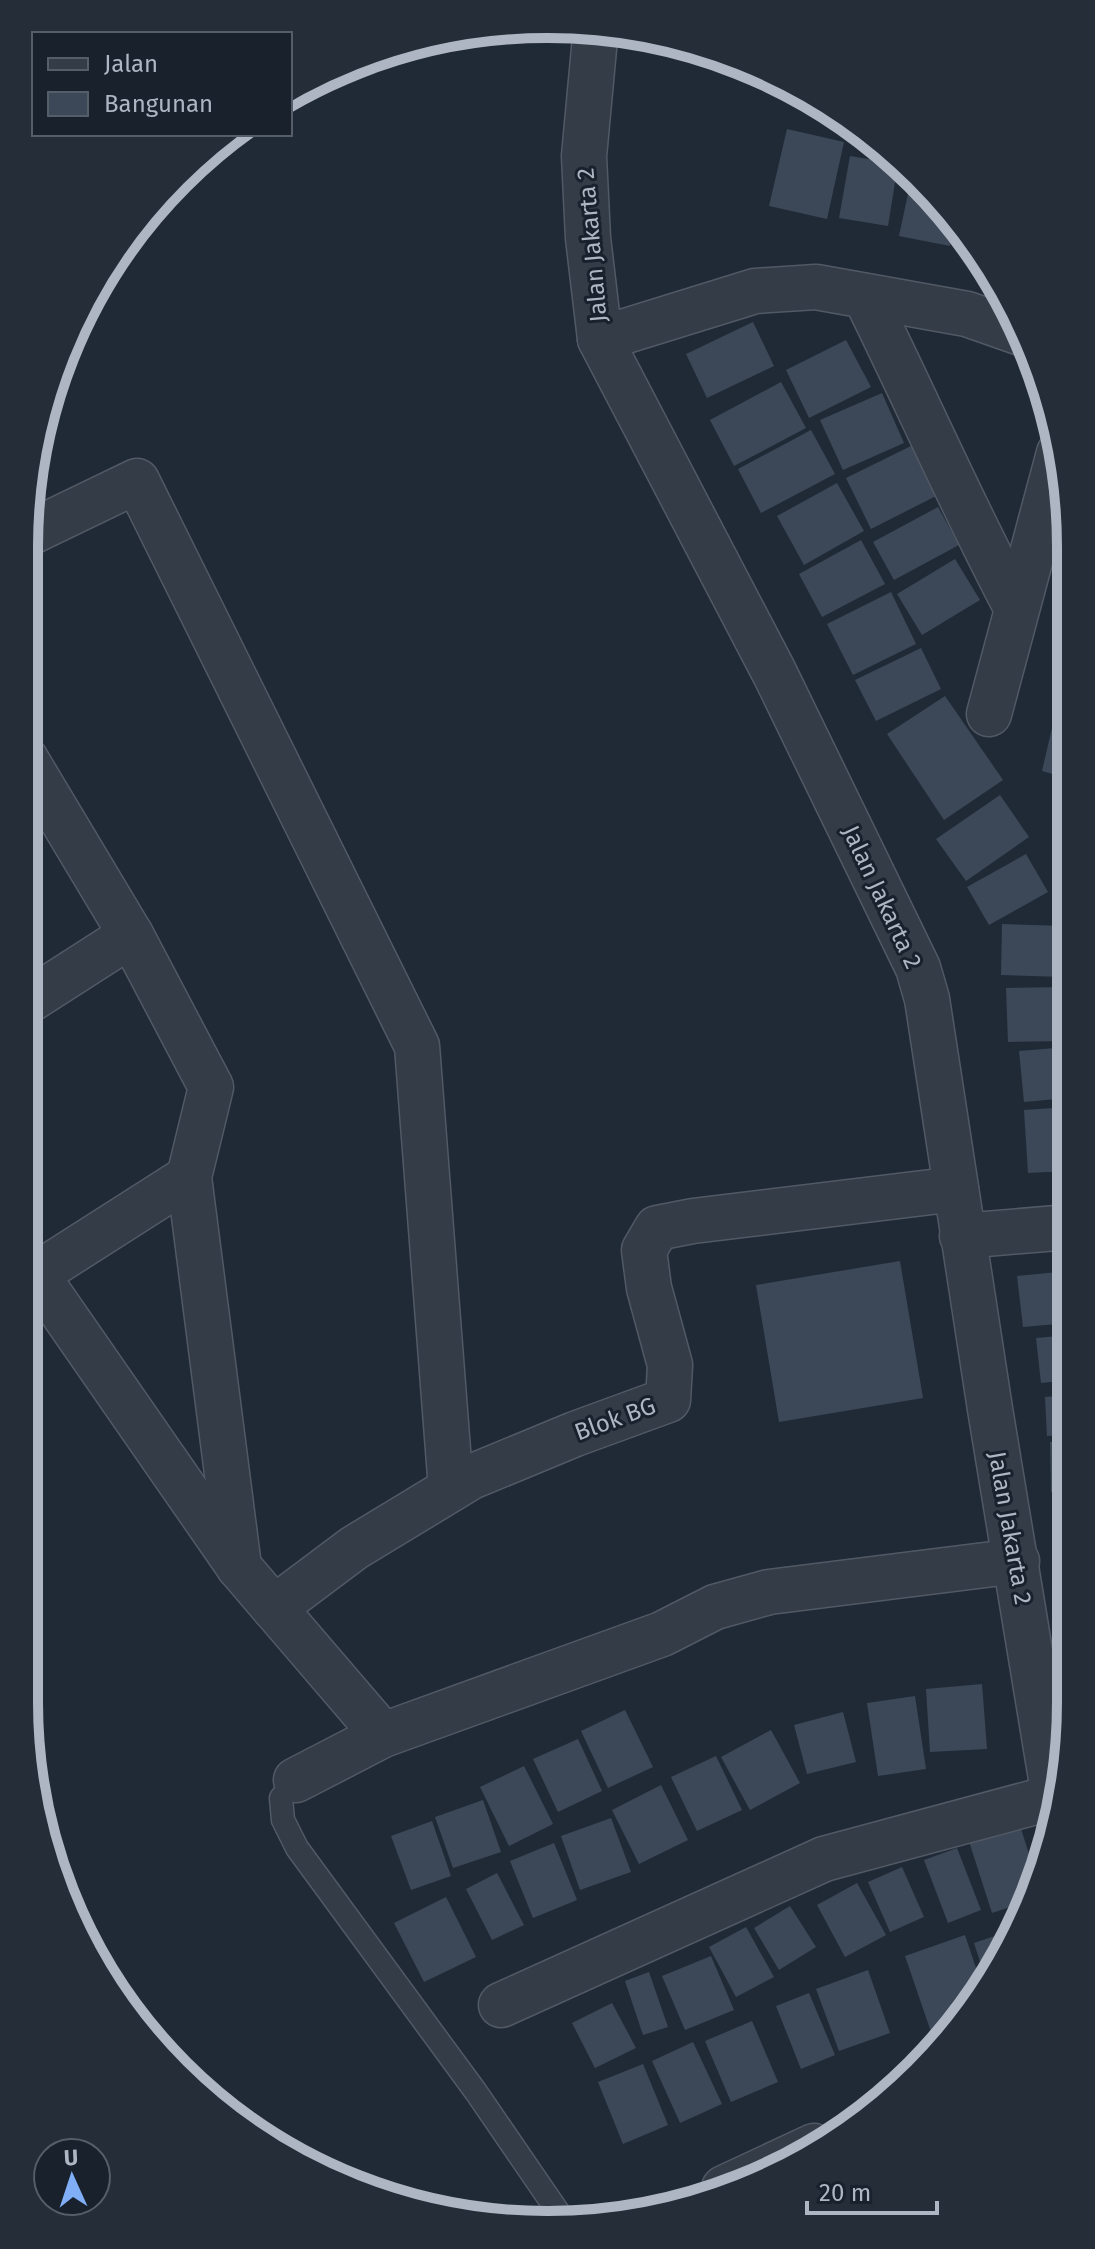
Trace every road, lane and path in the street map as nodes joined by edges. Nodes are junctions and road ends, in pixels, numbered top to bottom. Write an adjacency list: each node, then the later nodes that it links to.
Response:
1 (595, 40): 4 (street, Jalan Jakarta 2)
2 (865, 296): 3 (street); 4 (street); 7 (street)
3 (1007, 328)
4 (600, 339): 13 (street, Jalan Jakarta 2)
5 (1052, 477): 7 (street)
6 (39, 528): 18 (street)
7 (1016, 607): 8 (street)
8 (989, 714)
9 (38, 780): 10 (street)
10 (131, 935): 11 (street); 12 (street)
11 (38, 995)
12 (189, 1177): 16 (street); 20 (street)
13 (956, 1189): 15 (street, Jalan Jakarta 2); 18 (street, Blok BG)
14 (1057, 1228): 15 (street)
15 (962, 1236): 19 (street, Jalan Jakarta 2)
16 (38, 1261)
17 (38, 1277): 20 (street)
18 (451, 1489): 21 (street, Blok BG)
19 (1017, 1561): 22 (street); 24 (street, Jalan Jakarta 2)
20 (239, 1567): 21 (street)
21 (274, 1608): 22 (street)
22 (383, 1735): 23 (street)
23 (296, 1780): 27 (lane)
24 (1051, 1780)
25 (1045, 1808): 26 (street)
26 (501, 2005)
27 (557, 2211)

